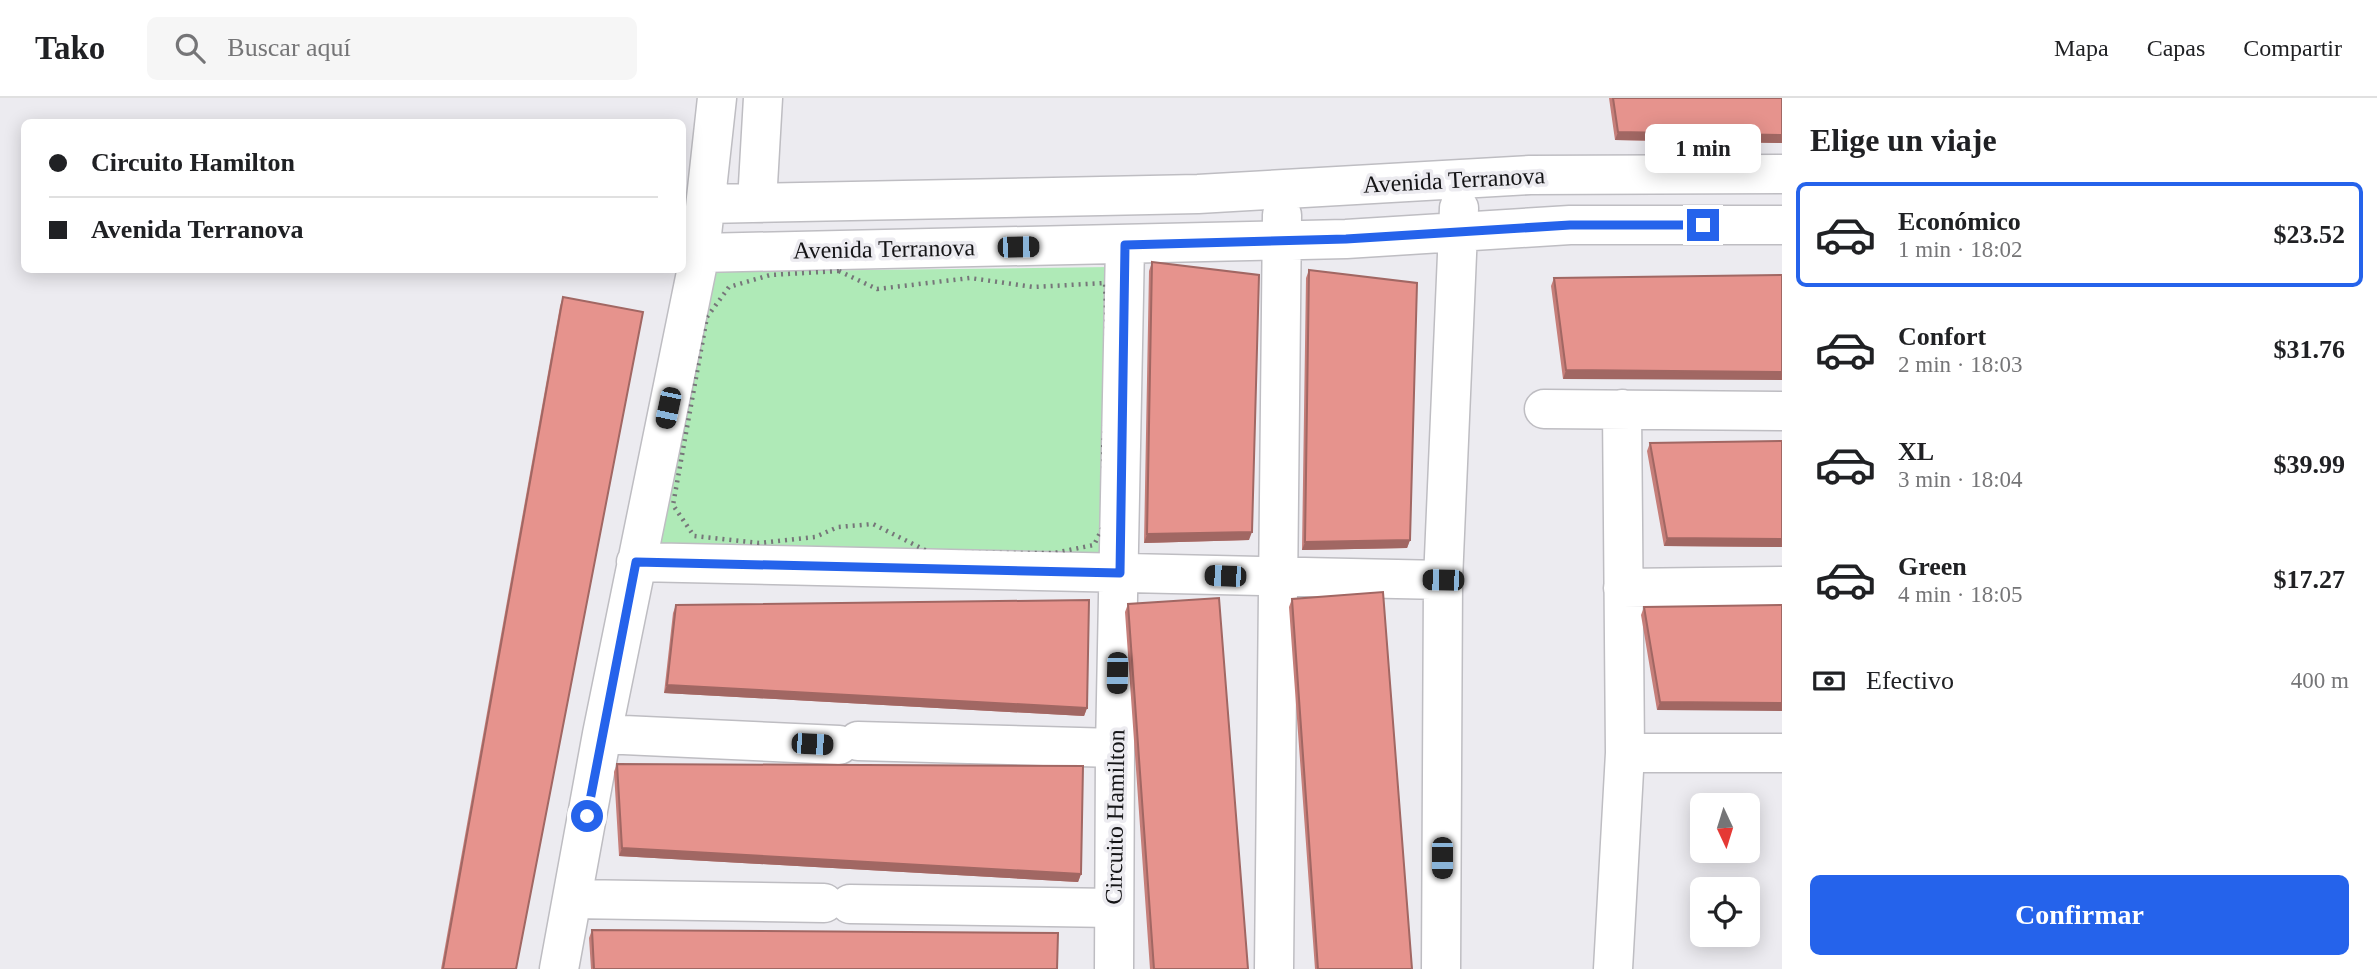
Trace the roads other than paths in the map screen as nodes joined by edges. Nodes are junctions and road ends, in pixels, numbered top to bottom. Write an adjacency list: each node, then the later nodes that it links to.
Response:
1 (717, 98): 7 (street)
2 (763, 98): 6 (street)
3 (1782, 174): 4 (street, Avenida Terranova)
4 (1459, 179): 5 (street, Avenida Terranova); 9 (street)
5 (1282, 189): 6 (street, Avenida Terranova); 10 (street)
6 (757, 202): 7 (street, Avenida Terranova)
7 (706, 204): 12 (street)
8 (1782, 225): 9 (street, Avenida Terranova)
9 (1459, 232): 10 (street, Avenida Terranova); 19 (street)
10 (1282, 240): 11 (street, Avenida Terranova); 18 (street)
11 (1125, 245): 12 (street, Avenida Terranova); 17 (street, Circuito Hamilton)
12 (700, 253): 16 (street)
13 (1544, 409): 14 (street)
14 (1622, 409): 15 (street); 21 (street)
15 (1782, 411)
16 (636, 562): 17 (street); 22 (street)
17 (1120, 573): 18 (street); 23 (street, Circuito Hamilton)
18 (1278, 578): 19 (street); 30 (street)
19 (1443, 580): 31 (street)
20 (1782, 586): 21 (street)
21 (1623, 588): 24 (street)
22 (602, 734): 23 (street); 26 (street)
23 (1115, 748): 27 (street, Circuito Hamilton)
24 (1625, 753): 25 (street); 32 (street)
25 (1782, 753)
26 (573, 899): 27 (street); 28 (street)
27 (1113, 908): 29 (street, Circuito Hamilton)
28 (559, 969)
29 (1114, 969)
30 (1274, 969)
31 (1441, 969)
32 (1613, 969)

